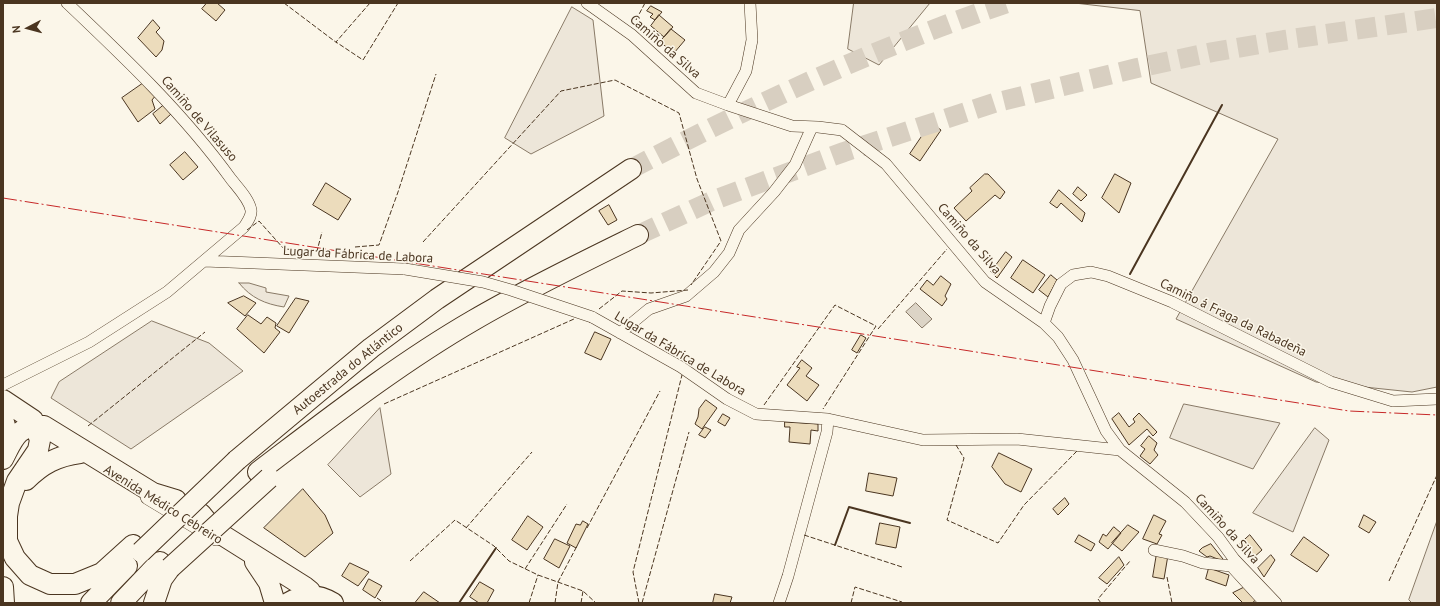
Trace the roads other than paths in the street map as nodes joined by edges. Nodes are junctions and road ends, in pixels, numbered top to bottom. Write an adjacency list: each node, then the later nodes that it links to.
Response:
1 (67, 3): 8 (street, Camiño de Vilasuso)
2 (587, 3): 4 (street, Camiño da Silva)
3 (750, 3): 4 (street)
4 (728, 105): 5 (street, Camiño da Silva)
5 (812, 126): 9 (street, Camiño da Silva); 10 (street)
6 (631, 169): 26 (highway, Autoestrada do Atlántico, bridge)
7 (638, 235): 29 (highway, bridge)
8 (204, 261): 10 (street, Lugar da Fábrica de Labora, bridge); 11 (street)
9 (1044, 324): 14 (street, Camiño á Fraga da Rabadeña); 20 (street, Camiño da Silva)
10 (620, 333): 17 (street, Lugar da Fábrica de Labora)
11 (3, 385)
12 (3, 393): 19 (main road)
13 (3, 400): 18 (highway)
14 (1437, 400)
15 (3, 407): 18 (main road, Avenida Médico Cebreiro)
16 (3, 419): 21 (highway)
17 (828, 419): 20 (street, Lugar da Fábrica de Labora); 41 (street)
18 (36, 426): 19 (main road, Avenida Médico Cebreiro); 21 (highway); 22 (highway); 23 (highway)
19 (77, 445): 22 (main road, Avenida Médico Cebreiro); 23 (highway); 28 (main road, Avenida Médico Cebreiro)
20 (1120, 450): 25 (street, Camiño da Silva)
21 (3, 459)
22 (176, 500): 24 (main road, Avenida Médico Cebreiro)
23 (9, 502): 26 (highway)
24 (201, 514): 32 (highway); 40 (main road, Avenida Médico Cebreiro)
25 (1218, 537): 30 (street); 43 (street, Camiño da Silva)
26 (137, 548): 34 (highway, Autoestrada do Atlántico)
27 (1154, 550): 30 (street)
28 (255, 562): 32 (main road, Avenida Médico Cebreiro); 37 (highway)
29 (165, 565): 35 (highway); 36 (highway)
30 (1231, 566): 42 (street)
31 (3, 586): 33 (highway)
32 (317, 601): 38 (highway); 39 (highway)
33 (4, 603)
34 (92, 603)
35 (121, 603)
36 (154, 603)
37 (275, 603)
38 (288, 603)
39 (333, 603)
40 (344, 603)
41 (779, 603)
42 (1265, 603)
43 (1276, 603)

